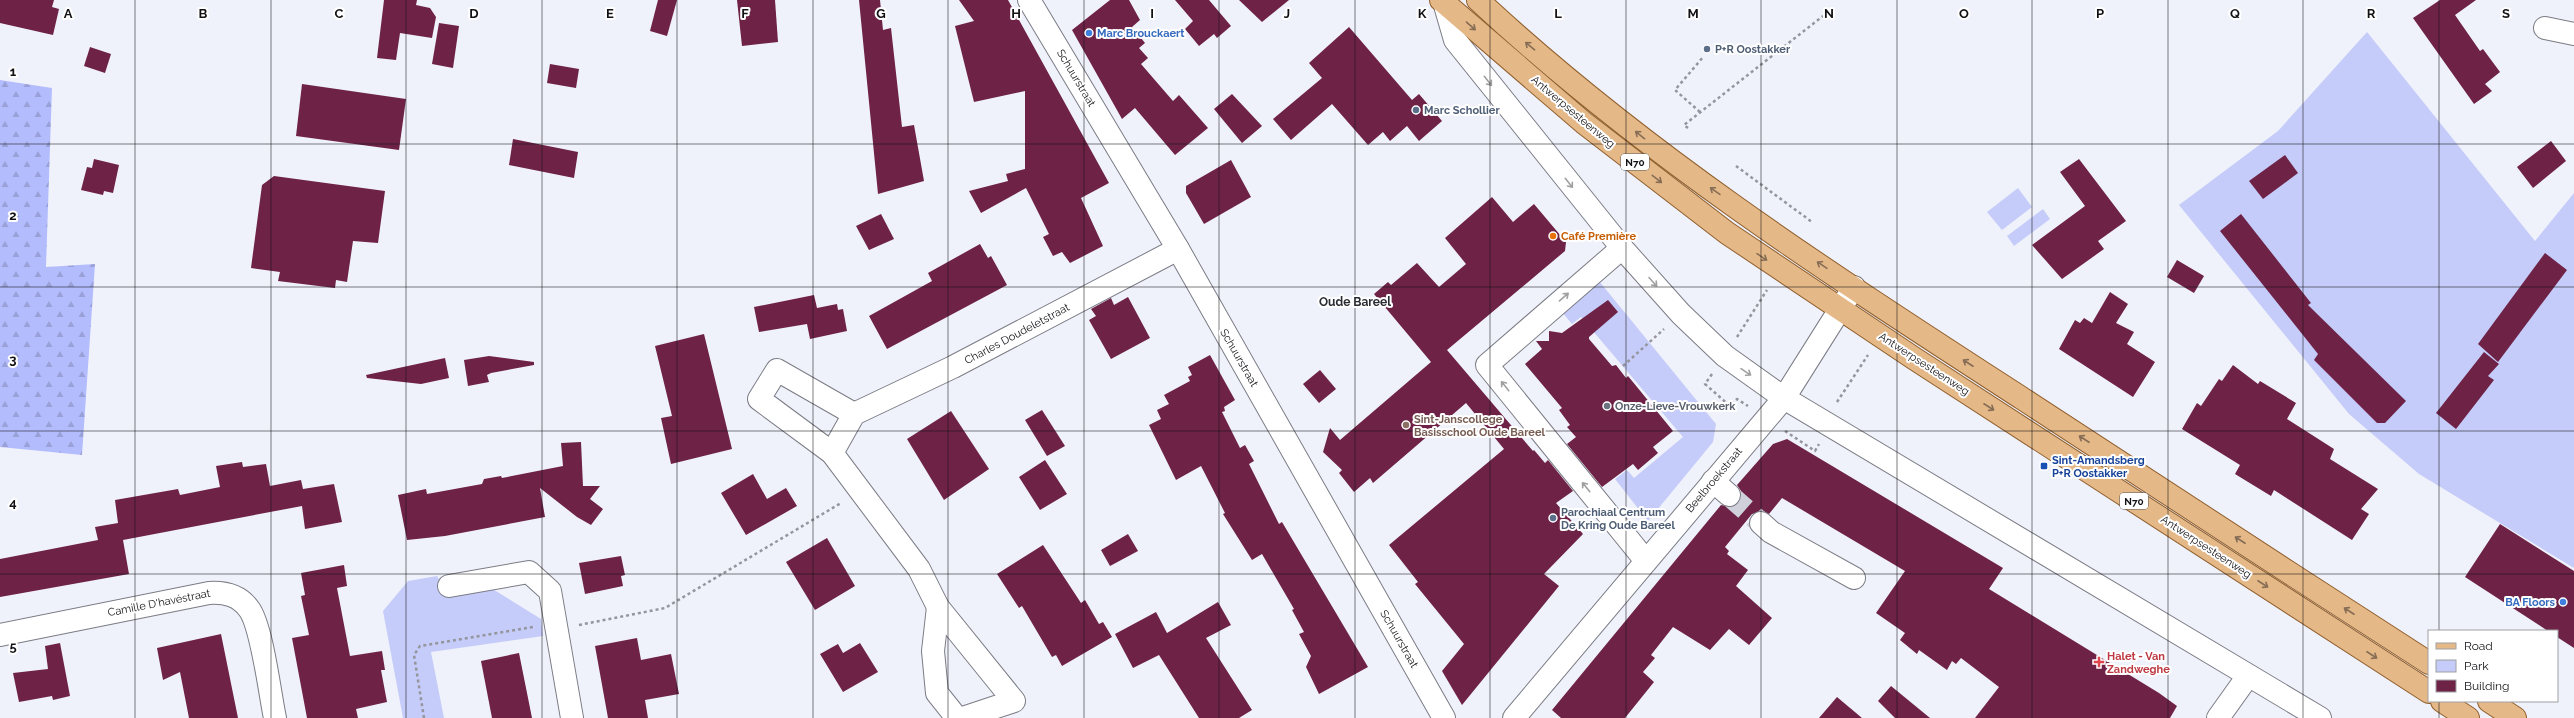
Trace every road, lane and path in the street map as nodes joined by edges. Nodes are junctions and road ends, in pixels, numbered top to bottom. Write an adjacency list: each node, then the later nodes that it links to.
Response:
1 (1029, 0): 13 (street, Schuurstraat)
2 (1478, 0): 14 (main road, Antwerpsesteenweg / N70, one-way to 2)
3 (1442, 1): 12 (street, Antwerpsesteenweg, one-way to 12); 15 (main road, Antwerpsesteenweg / N70, one-way to 15)
4 (1823, 16): 8 (path)
5 (2545, 28): 6 (street)
6 (2574, 34)
7 (1704, 56): 8 (path)
8 (1700, 112): 9 (path)
9 (1688, 128)
10 (1736, 166): 11 (path)
11 (1812, 222)
12 (1622, 248): 16 (street, Antwerpsesteenweg, one-way to 16); 27 (street, one-way to 12)
13 (1178, 249): 20 (street, Charles Doudeletstraat); 43 (street, Schuurstraat)
14 (1854, 287): 15 (street, Beelbroekstraat); 33 (main road, Antwerpsesteenweg / N70, one-way to 14)
15 (1840, 308): 19 (street, Beelbroekstraat); 35 (main road, Antwerpsesteenweg / N70, one-way to 35)
16 (1681, 314): 18 (path); 19 (street, Antwerpsesteenweg, one-way to 19)
17 (1870, 352): 21 (path)
18 (1623, 366)
19 (1784, 398): 21 (street, Antwerpsesteenweg); 23 (street, Beelbroekstraat)
20 (854, 414): 22 (street); 22 (street)
21 (1825, 421): 34 (street, Antwerpsesteenweg)
22 (832, 453): 24 (street)
23 (1713, 480): 25 (street); 27 (street, Beelbroekstraat)
24 (862, 490): 30 (street); 31 (path)
25 (1729, 495)
26 (1761, 523): 28 (street)
27 (1646, 561): 44 (street, Beelbroekstraat)
28 (1854, 578)
29 (449, 586): 31 (street)
30 (938, 606): 41 (street); 42 (street)
31 (556, 623): 39 (path); 40 (street)
32 (0, 634): 38 (street, Camille D'havéstraat)
33 (2428, 662)
34 (2248, 676): 45 (street); 46 (street, Antwerpsesteenweg)
35 (2428, 691)
36 (2444, 702): 47 (main road)
37 (2491, 702): 48 (main road)
38 (275, 718)
39 (424, 718)
40 (572, 718)
41 (957, 718)
42 (963, 718)
43 (1444, 718)
44 (1514, 718)
45 (2218, 718)
46 (2320, 718)
47 (2468, 718)
48 (2515, 718)

